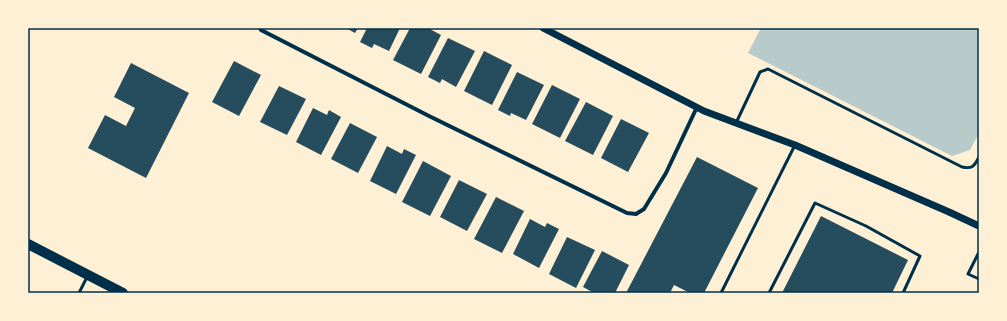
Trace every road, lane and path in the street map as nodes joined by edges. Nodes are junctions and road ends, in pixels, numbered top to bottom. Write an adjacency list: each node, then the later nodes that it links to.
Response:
1 (260, 28): 3 (street)
2 (543, 28): 3 (street)
3 (697, 107): 4 (street)
4 (736, 123): 5 (street); 6 (lane)
5 (795, 145): 7 (street); 14 (lane)
6 (979, 157)
7 (979, 226)
8 (28, 244): 10 (main road)
9 (979, 252): 11 (lane)
10 (88, 275): 12 (lane); 13 (main road)
11 (979, 279)
12 (79, 293)
13 (123, 293)
14 (720, 293)
15 (769, 293): 16 (lane)
16 (903, 293)

